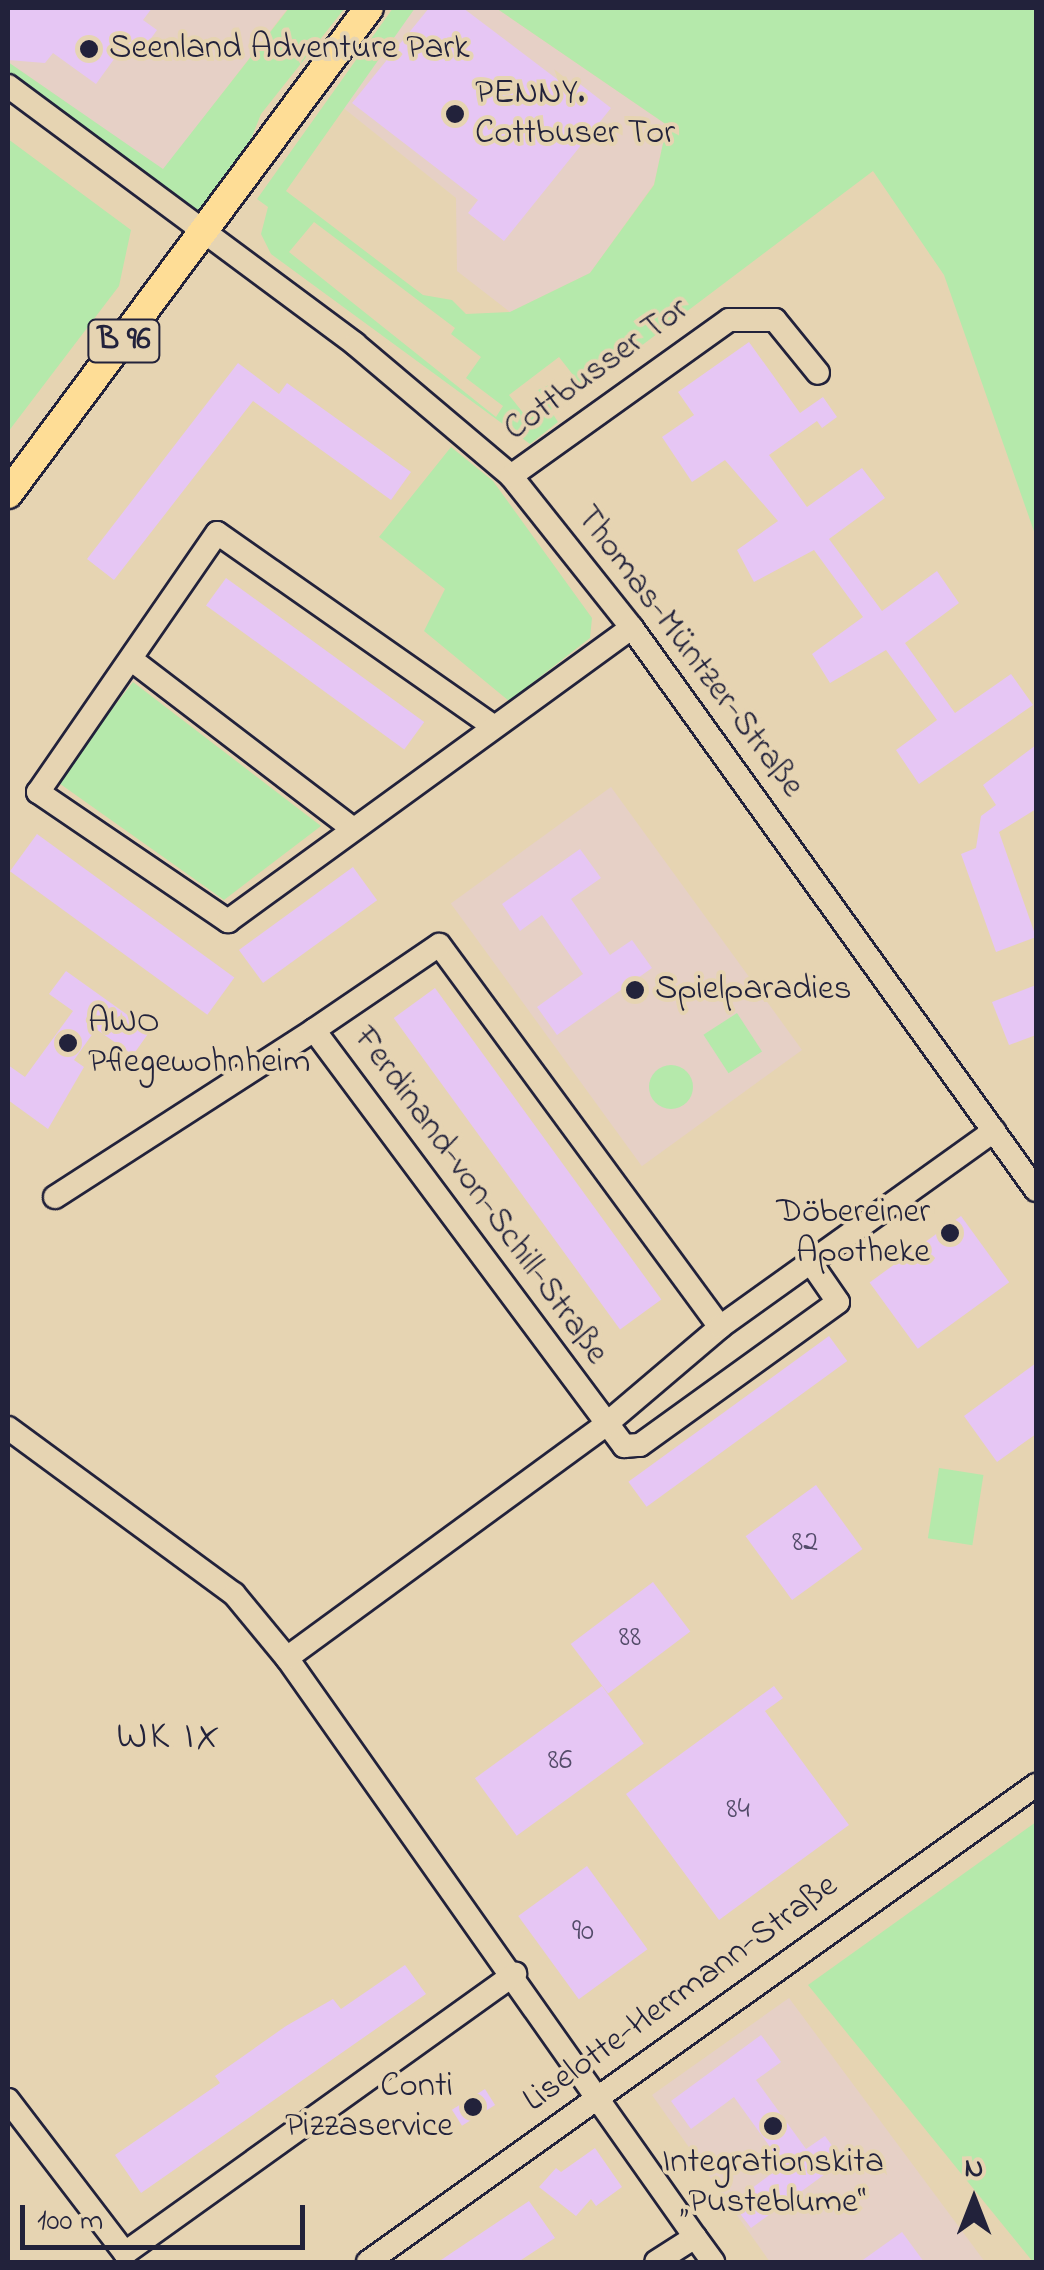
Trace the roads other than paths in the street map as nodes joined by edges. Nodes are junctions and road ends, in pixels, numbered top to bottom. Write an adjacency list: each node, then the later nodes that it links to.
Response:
1 (368, 8): 3 (main road, B 96)
2 (8, 86): 3 (street, Thomas-Müntzer-Straße)
3 (206, 232): 5 (street, Thomas-Müntzer-Straße); 6 (main road, B 96)
4 (818, 374): 5 (street, Cottbusser Tor)
5 (511, 476): 7 (street, Thomas-Müntzer-Straße)
6 (8, 494)
7 (632, 628): 9 (street); 12 (street, Thomas-Müntzer-Straße)
8 (132, 660): 9 (street); 10 (street); 10 (street)
9 (490, 724): 10 (street)
10 (353, 829)
11 (314, 1030): 14 (street); 16 (street, Ferdinand-von-Schill-Straße); 17 (street, Ferdinand-von-Schill-Straße)
12 (994, 1131): 13 (street, Thomas-Müntzer-Straße); 15 (street, Ferdinand-von-Schill-Straße)
13 (1036, 1190)
14 (55, 1197)
15 (811, 1264): 16 (street, Ferdinand-von-Schill-Straße); 17 (street, Ferdinand-von-Schill-Straße)
16 (720, 1327): 17 (street, Ferdinand-von-Schill-Straße)
17 (605, 1425): 19 (street, Ferdinand-von-Schill-Straße)
18 (8, 1428): 19 (street)
19 (287, 1658): 21 (street)
20 (1036, 1785): 22 (street, Liselotte-Herrmann-Straße)
21 (515, 1974): 22 (street); 23 (street)
22 (596, 2098): 24 (street); 25 (street, Liselotte-Herrmann-Straße)
23 (8, 2100)
24 (695, 2236): 26 (street); 27 (street)
25 (368, 2262)
26 (656, 2262)
27 (713, 2262)

